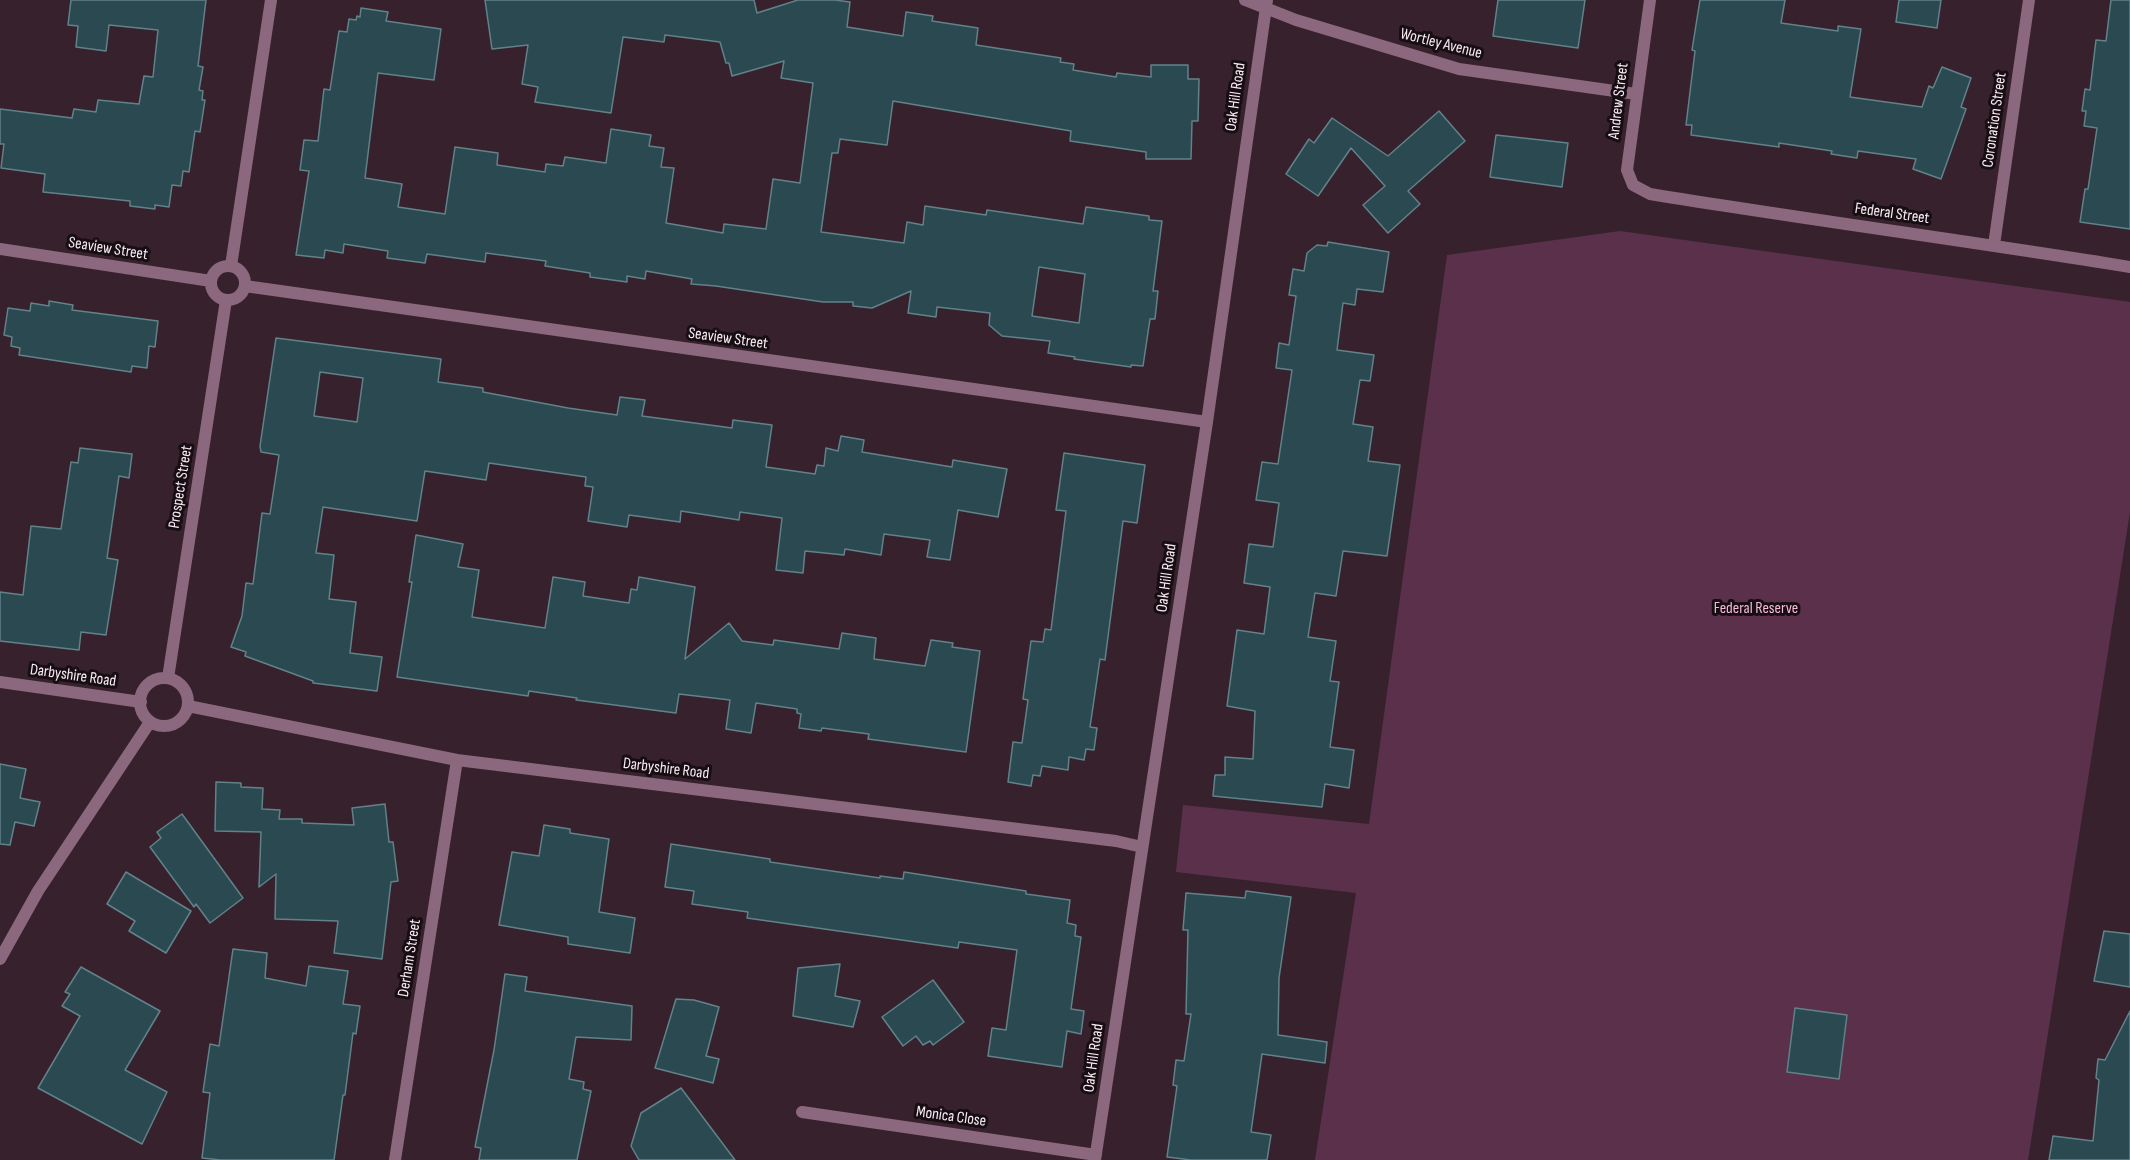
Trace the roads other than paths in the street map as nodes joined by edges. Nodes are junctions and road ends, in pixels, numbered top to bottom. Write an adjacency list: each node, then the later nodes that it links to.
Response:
1 (271, 0): 10 (street)
2 (1245, 0): 5 (street, Wortley Avenue)
3 (1650, 0): 6 (street, Andrew Street)
4 (2029, 0): 8 (street, Coronation Street)
5 (1266, 4): 6 (street, Wortley Avenue); 15 (street, Oak Hill Road)
6 (1636, 94): 7 (street, Andrew Street)
7 (1650, 194): 8 (street, Federal Street)
8 (1994, 245): 11 (street, Federal Street)
9 (0, 249): 12 (street, Seaview Street)
10 (231, 266): 12 (street); 13 (street)
11 (2130, 267)
12 (211, 281): 14 (street)
13 (245, 286): 14 (street); 15 (street, Seaview Street)
14 (226, 300): 16 (street, Prospect Street)
15 (1207, 422): 22 (street, Oak Hill Road)
16 (168, 678): 18 (street); 19 (street)
17 (0, 682): 18 (street, Darbyshire Road)
18 (141, 702): 20 (street)
19 (188, 706): 20 (street); 21 (street, Darbyshire Road)
20 (150, 722): 23 (street)
21 (457, 760): 22 (street, Darbyshire Road); 26 (street, Derham Street)
22 (1142, 847): 25 (street, Oak Hill Road)
23 (0, 959)
24 (802, 1112): 25 (street, Monica Close)
25 (1096, 1158)
26 (395, 1160)

